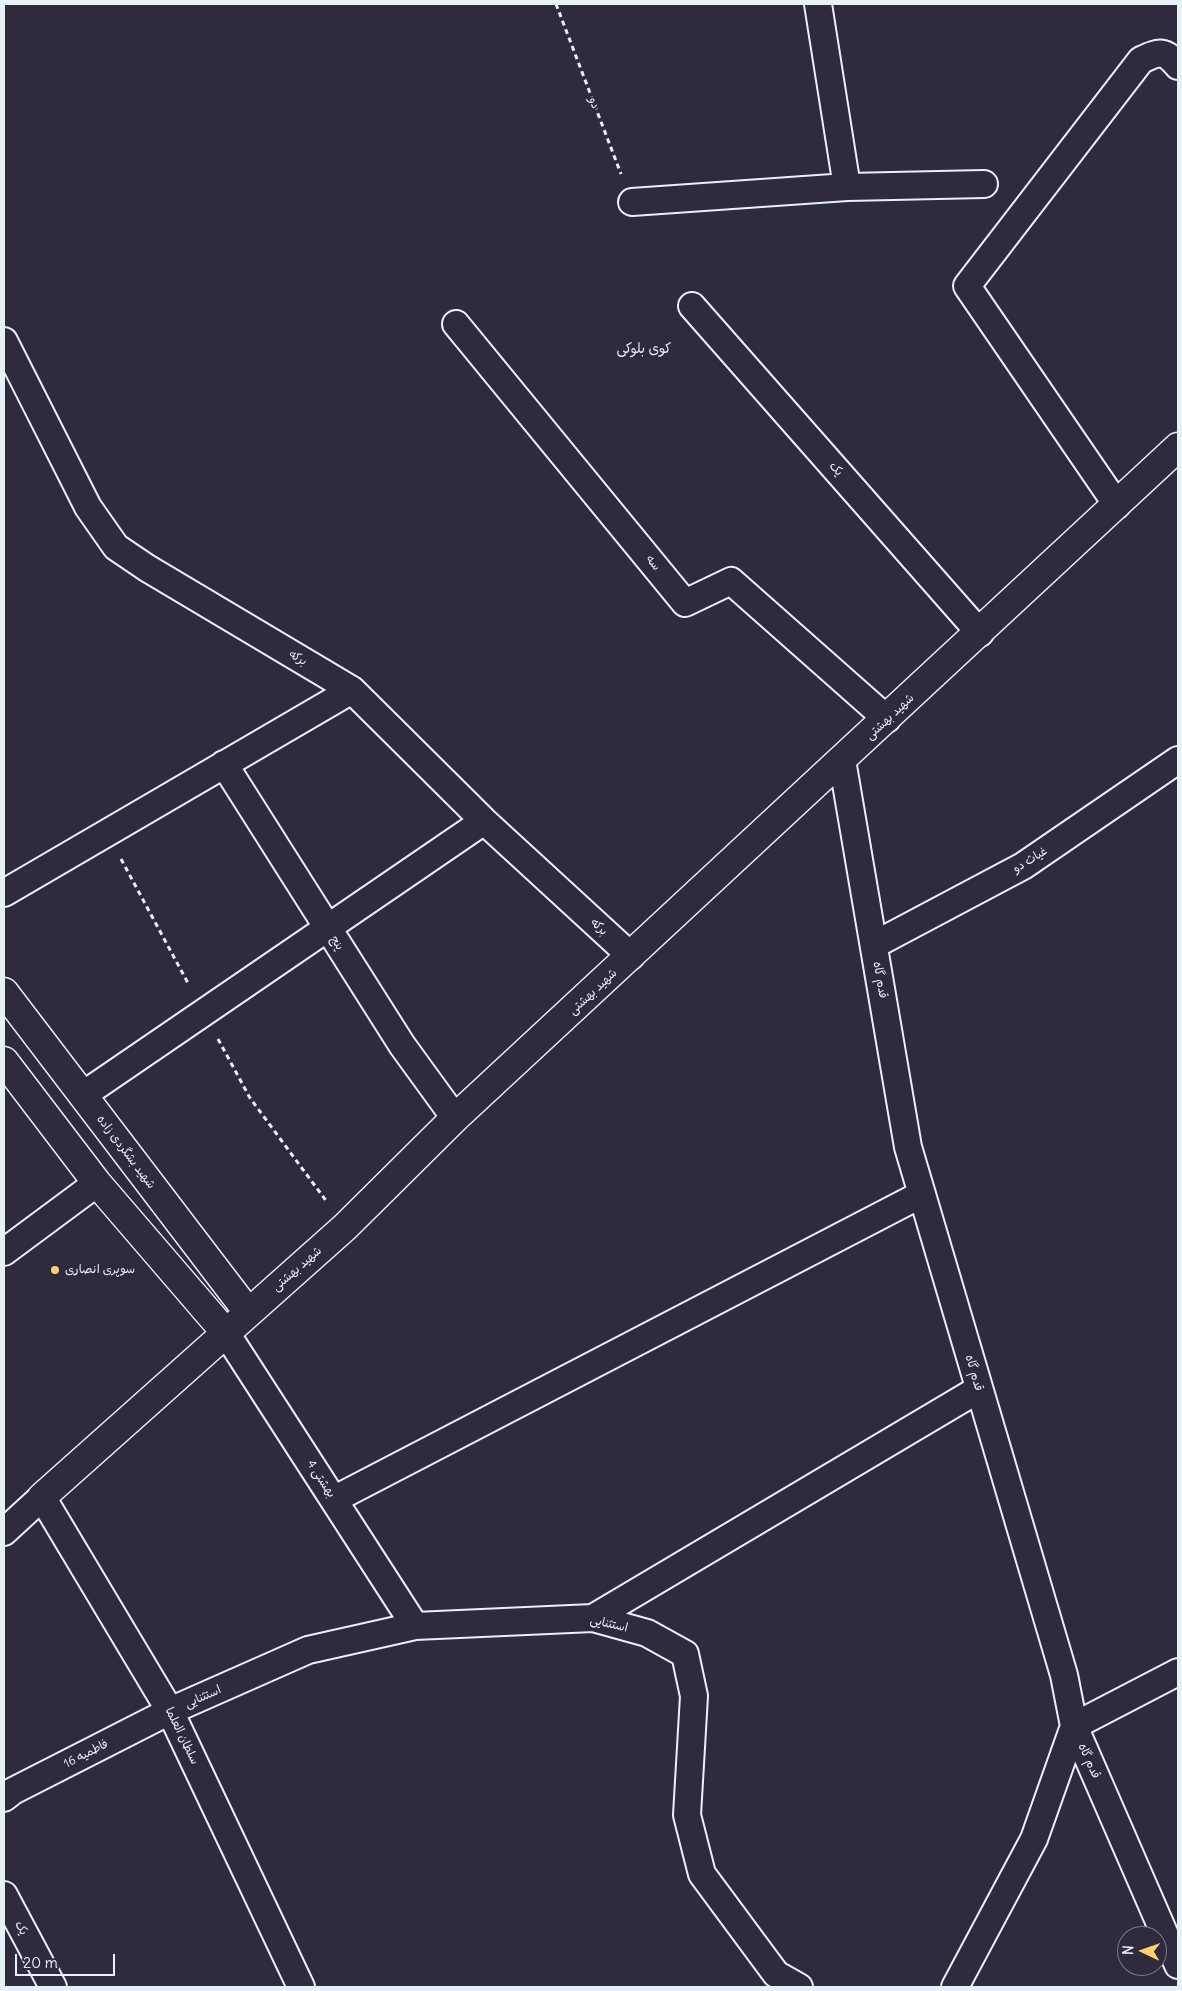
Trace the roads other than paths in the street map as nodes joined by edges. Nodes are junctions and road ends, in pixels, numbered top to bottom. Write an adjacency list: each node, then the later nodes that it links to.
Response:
1 (818, 4): 4 (street)
2 (1168, 60): 10 (street)
3 (984, 184): 4 (street)
4 (847, 187): 5 (street)
5 (632, 202)
6 (692, 306): 11 (street, یک)
7 (456, 324): 13 (street, سه)
8 (4, 341): 12 (street, برکه)
9 (1178, 447): 10 (street, شهید بهشتی)
10 (1117, 504): 11 (street, شهید بهشتی)
11 (980, 633): 13 (street, شهید بهشتی)
12 (352, 690): 16 (street); 17 (street, برکه)
13 (887, 719): 14 (street, شهید بهشتی)
14 (842, 760): 20 (street, قدم گاه); 21 (street, شهید بهشتی)
15 (1178, 760): 20 (street, غیاث دو)
16 (224, 764): 18 (street); 19 (street, پنج)
17 (484, 821): 19 (street); 21 (street, برکه)
18 (4, 893)
19 (329, 929): 24 (street); 25 (street, پنج)
20 (874, 945): 27 (street, قدم گاه)
21 (631, 956): 25 (street, شهید بهشتی)
22 (4, 992): 24 (street, شهید بشگردی زاده)
23 (4, 1061): 26 (street)
24 (82, 1096): 29 (street, شهید بشگردی زاده)
25 (455, 1118): 29 (street, شهید بهشتی)
26 (97, 1183): 28 (street); 30 (street)
27 (922, 1194): 31 (street, قدم گاه); 33 (street)
28 (4, 1252)
29 (248, 1312): 30 (street, شهید بهشتی)
30 (226, 1333): 32 (street, شهید بهشتی); 33 (street, بهشتی 4)
31 (979, 1389): 35 (street); 39 (street, قدم گاه)
32 (42, 1496): 34 (street, شهید بهشتی); 38 (street, سلطان العلما)
33 (335, 1499): 36 (street, بهشتی 4)
34 (4, 1532)
35 (593, 1618): 36 (street, استثنایی); 45 (street, استثنایی)
36 (415, 1626): 38 (street, استثنایی)
37 (1178, 1672): 39 (street)
38 (170, 1711): 40 (street, فاطمیه 16); 44 (street, سلطان العلما)
39 (1074, 1726): 42 (street, قدم گاه); 46 (street)
40 (4, 1798)
41 (4, 1895): 43 (street, یک)
42 (1178, 1966)
43 (53, 1987)
44 (301, 1987)
45 (799, 1987)
46 (955, 1987)

